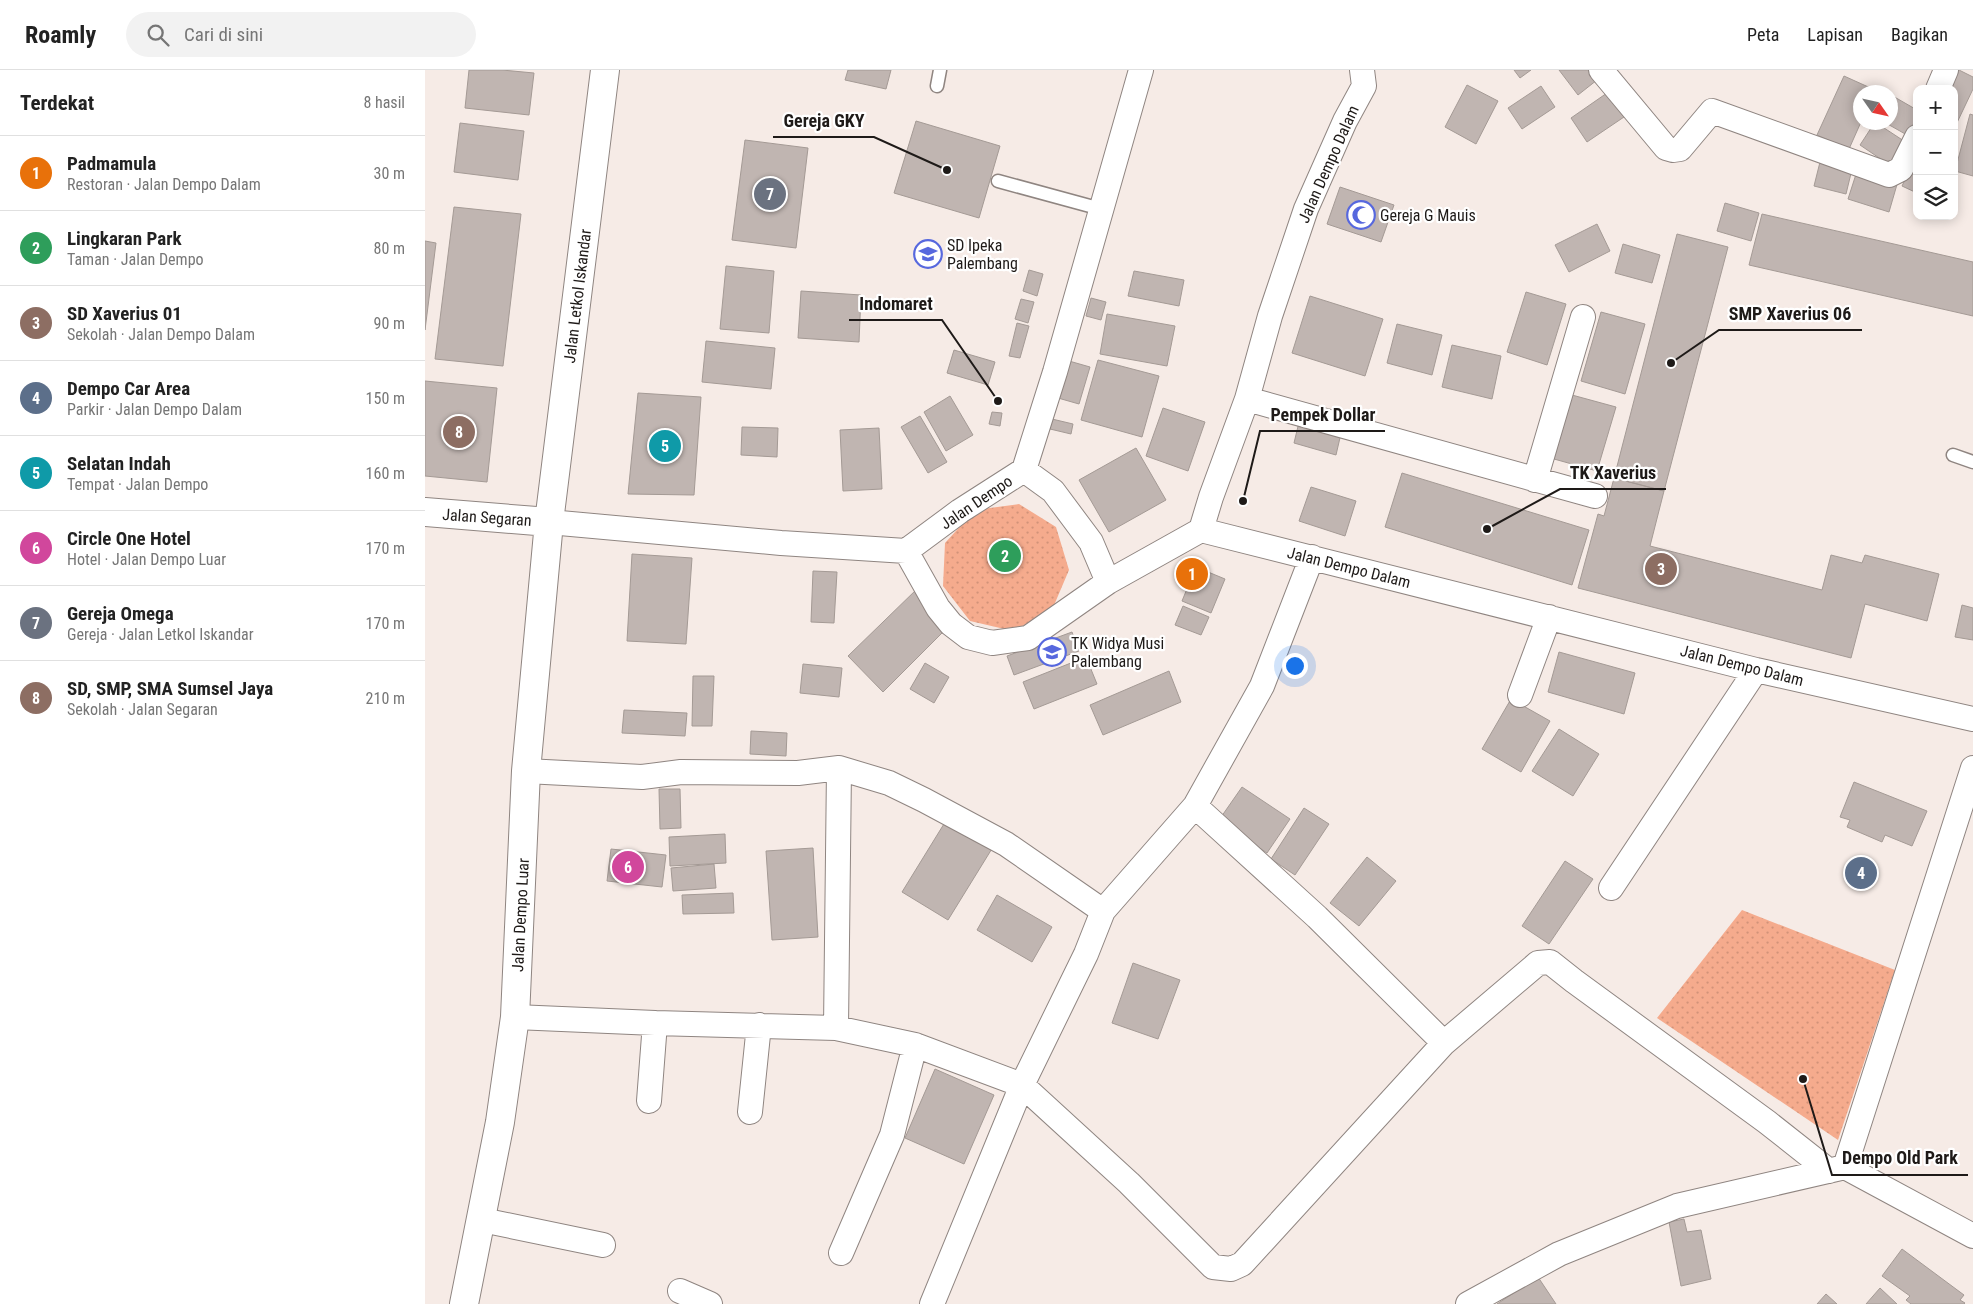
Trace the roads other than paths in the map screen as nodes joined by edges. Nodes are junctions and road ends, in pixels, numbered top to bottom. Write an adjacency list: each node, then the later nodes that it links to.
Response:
1 (605, 70): 20 (street, Jalan Letkol Iskandar)
2 (940, 70): 8 (lane)
3 (1141, 70): 11 (street, Jalan Dempo)
4 (1362, 70): 13 (street, Jalan Dempo Dalam)
5 (1601, 70): 9 (street)
6 (1946, 70): 7 (street)
7 (1940, 85)
8 (937, 86)
9 (1913, 145)
10 (998, 181): 11 (lane)
11 (1101, 209): 16 (street, Jalan Dempo)
12 (1583, 317): 17 (street)
13 (1247, 399): 17 (street); 21 (street, Jalan Dempo Dalam)
14 (1953, 455): 15 (lane)
15 (1973, 462)
16 (1024, 470): 22 (street, Jalan Dempo); 24 (street)
17 (1535, 480): 18 (street)
18 (1595, 496)
19 (425, 512): 20 (street, Jalan Segaran)
20 (549, 522): 22 (street); 31 (street, Jalan Dempo Luar)
21 (1201, 530): 23 (street, Jalan Dempo Dalam); 24 (street)
22 (906, 551): 24 (street)
23 (1312, 557): 25 (street, Jalan Dempo Dalam); 32 (street)
24 (1108, 582)
25 (1549, 617): 26 (street, Jalan Dempo Dalam); 27 (street)
26 (1755, 670): 28 (street, Jalan Dempo Dalam); 33 (street)
27 (1520, 695)
28 (1973, 720)
29 (839, 768): 31 (street); 34 (street); 38 (street)
30 (1973, 768): 44 (street)
31 (527, 771): 35 (street, Jalan Dempo Luar)
32 (1195, 806): 34 (street); 39 (street)
33 (1611, 888)
34 (1103, 911): 41 (street)
35 (515, 1017): 36 (street); 45 (street, Jalan Dempo Luar)
36 (655, 1024): 37 (street); 42 (street)
37 (759, 1025): 38 (street); 43 (street)
38 (836, 1028): 40 (street)
39 (1444, 1043): 41 (street); 44 (street)
40 (915, 1045): 41 (street); 48 (street)
41 (1022, 1084): 52 (street)
42 (649, 1101)
43 (749, 1112)
44 (1837, 1169): 46 (street); 53 (street)
45 (482, 1220): 47 (street); 50 (street, Jalan Dempo Luar)
46 (1973, 1236)
47 (603, 1245)
48 (841, 1253)
49 (680, 1291): 51 (street)
50 (464, 1304)
51 (710, 1304)
52 (932, 1304)
53 (1467, 1304)

